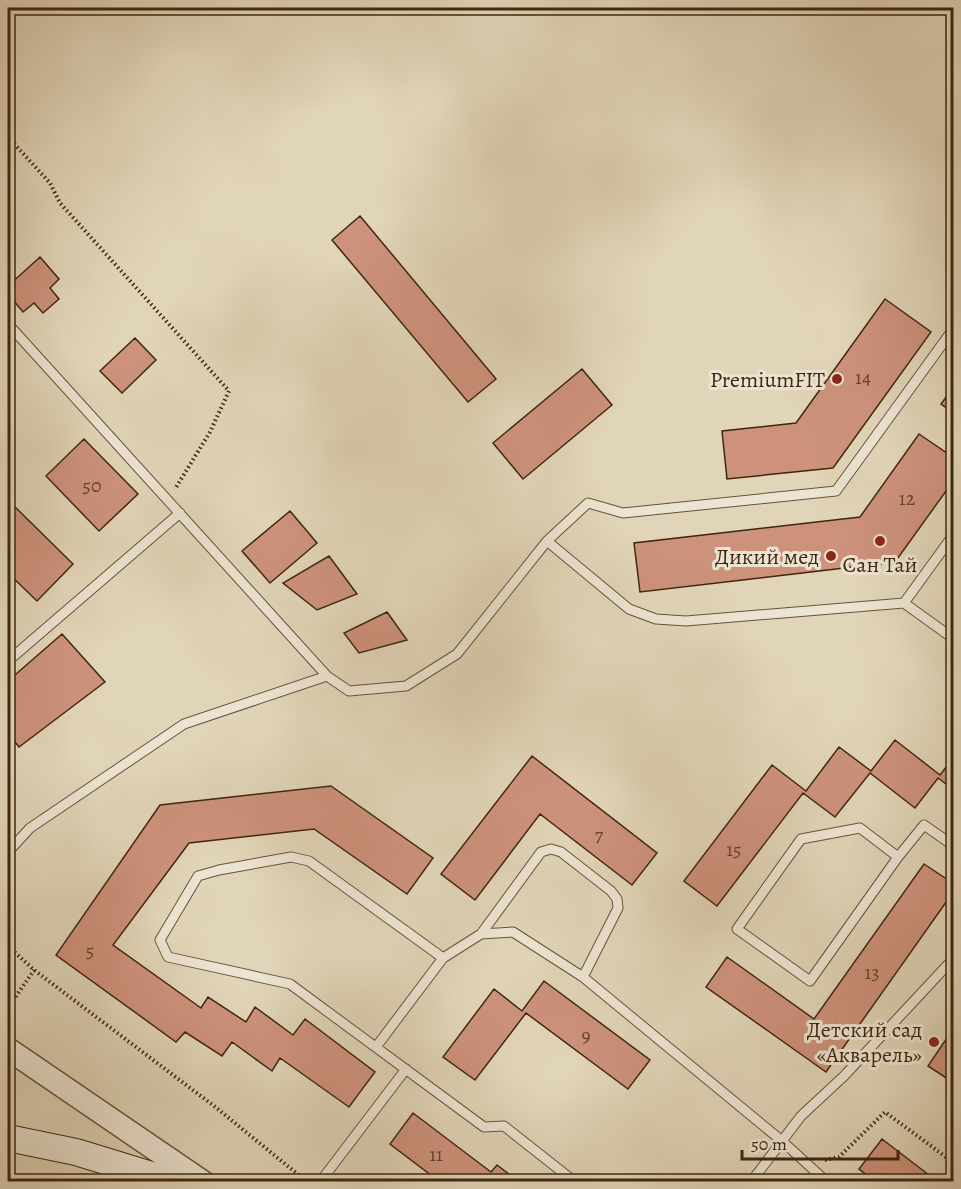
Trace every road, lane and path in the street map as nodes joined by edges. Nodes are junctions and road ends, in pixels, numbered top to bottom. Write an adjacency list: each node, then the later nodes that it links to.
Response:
1 (8, 137): 4 (path)
2 (8, 324): 4 (lane)
3 (954, 328): 6 (lane)
4 (180, 513): 9 (lane); 10 (lane)
5 (954, 534): 7 (lane)
6 (547, 542): 7 (lane); 10 (lane)
7 (904, 603): 8 (lane)
8 (954, 639)
9 (8, 662)
10 (327, 676): 12 (lane)
11 (954, 846): 13 (lane)
12 (8, 852)
13 (898, 857): 13 (lane)
14 (481, 934): 16 (lane); 19 (lane); 19 (lane)
15 (8, 946): 18 (path)
16 (443, 958): 21 (lane); 21 (lane)
17 (954, 958): 25 (lane)
18 (34, 970): 20 (path); 30 (path)
19 (583, 977): 25 (lane)
20 (8, 1008)
21 (376, 1047): 23 (lane)
22 (8, 1048): 29 (street)
23 (406, 1069): 31 (lane); 32 (lane)
24 (8, 1138): 28 (main road)
25 (783, 1141): 27 (lane); 33 (lane)
26 (954, 1162): 27 (path)
27 (808, 1165): 34 (lane)
28 (174, 1182)
29 (203, 1182)
30 (306, 1182)
31 (320, 1182)
32 (575, 1182)
33 (751, 1182)
34 (827, 1182)

